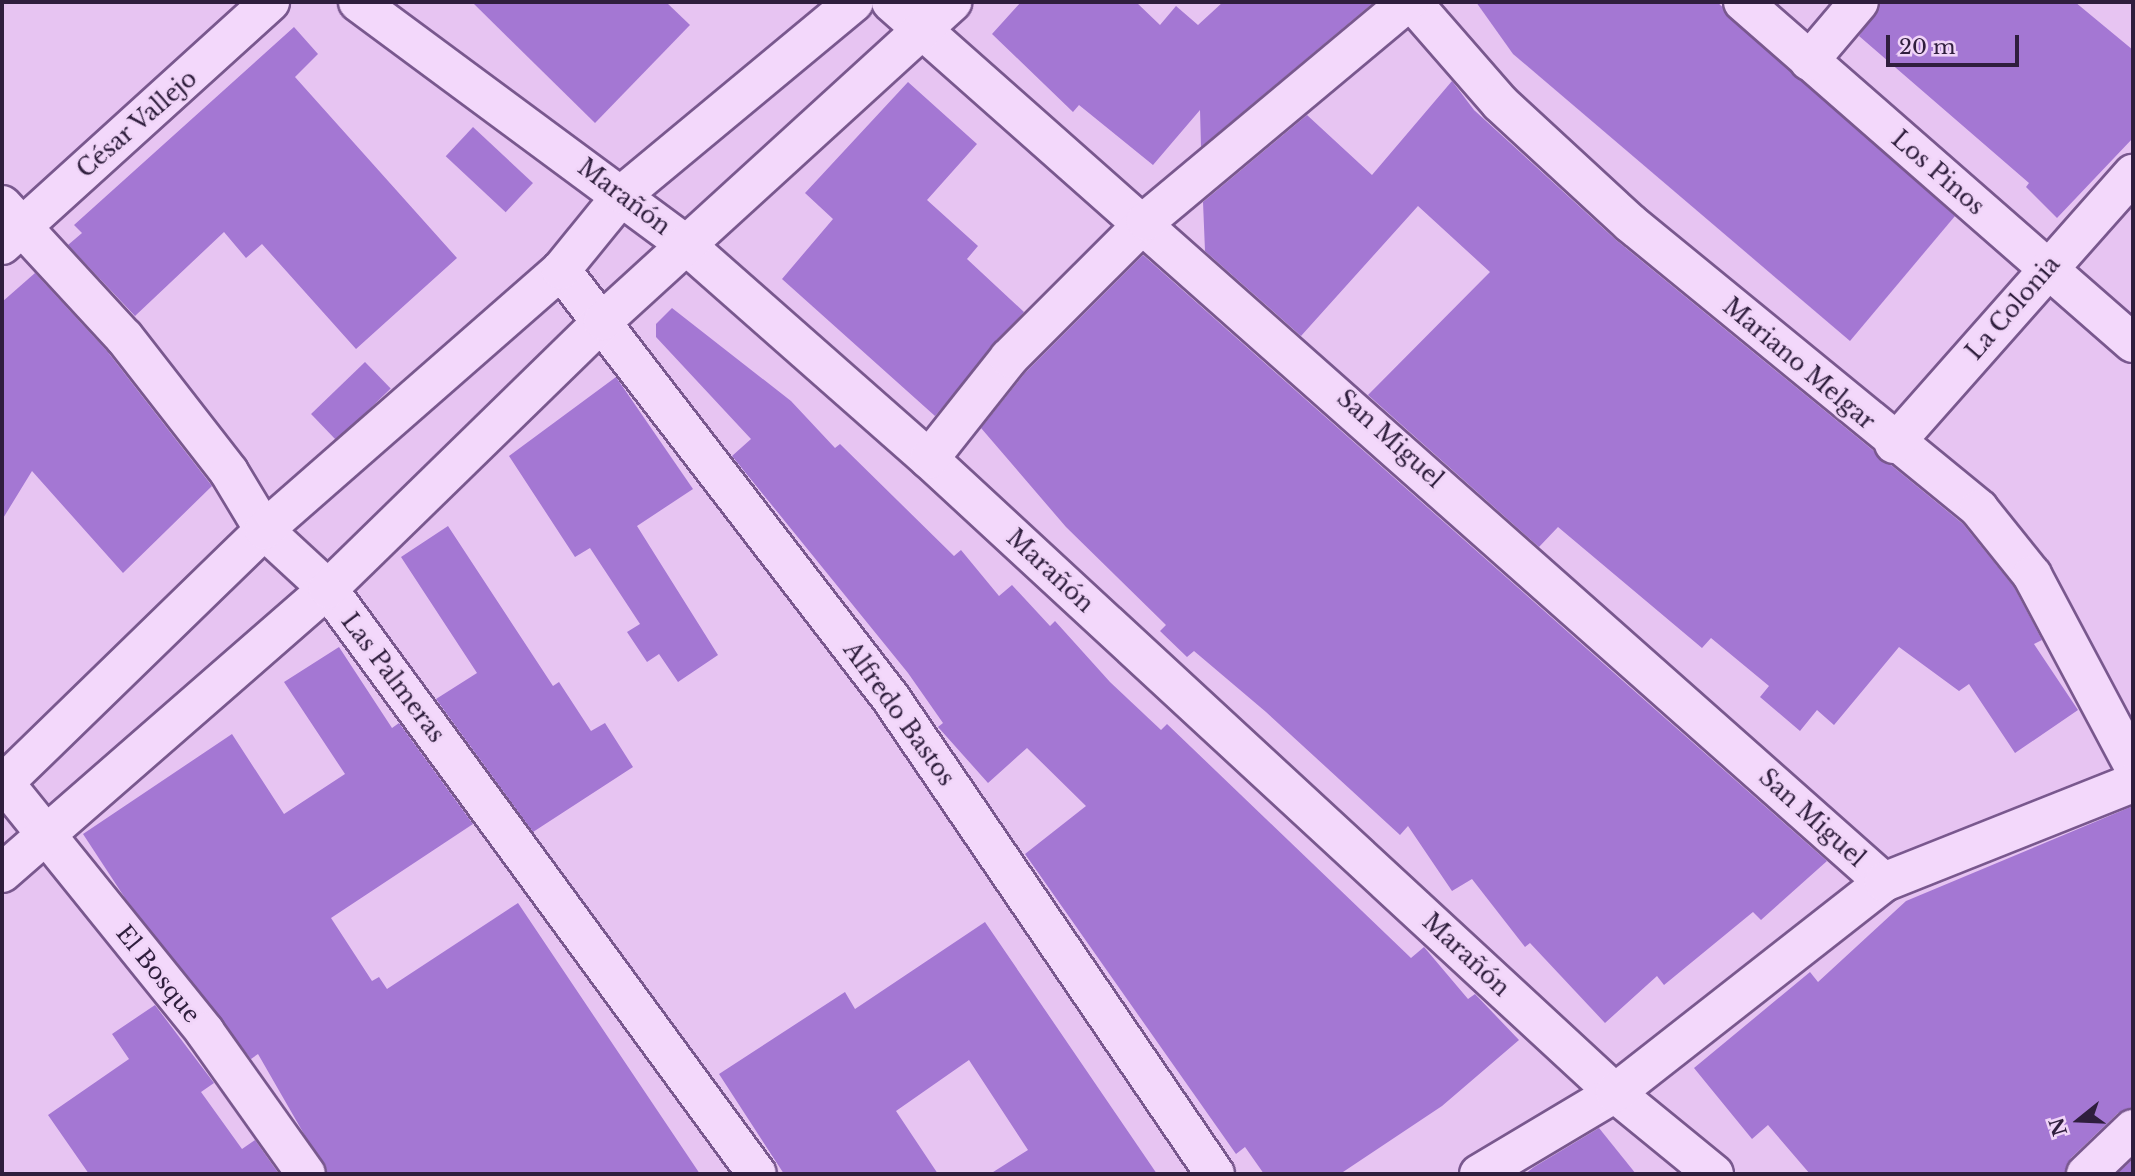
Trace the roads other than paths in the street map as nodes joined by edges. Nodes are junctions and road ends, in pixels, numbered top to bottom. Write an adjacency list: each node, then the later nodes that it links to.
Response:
1 (270, 2): 14 (street, César Vallejo)
2 (358, 2): 12 (street, Marañón)
3 (854, 2): 12 (street)
4 (891, 2): 9 (street, San Miguel)
5 (952, 2): 9 (street)
6 (1410, 2): 13 (street); 20 (street, Mariano Melgar)
7 (1743, 2): 10 (street, Los Pinos)
8 (1859, 2): 10 (street)
9 (922, 28): 13 (street, San Miguel); 15 (street)
10 (1809, 61): 16 (street, Los Pinos)
11 (2133, 174): 16 (street, La Colonia)
12 (623, 194): 15 (street, Marañón); 17 (street)
13 (1146, 221): 21 (street); 29 (street, San Miguel)
14 (8, 225): 22 (street, Las Palmeras)
15 (685, 244): 18 (street); 21 (street, Marañón)
16 (2047, 267): 19 (street, Los Pinos); 20 (street, La Colonia)
17 (561, 270): 18 (street, Alfredo Bastos); 22 (street)
18 (603, 321): 23 (street); 34 (street, Alfredo Bastos)
19 (2133, 343)
20 (1894, 444): 24 (street, Mariano Melgar)
21 (929, 459): 30 (street, Marañón)
22 (264, 530): 23 (street, Las Palmeras); 25 (street)
23 (328, 589): 27 (street); 33 (street, Las Palmeras)
24 (2133, 765)
25 (3, 783): 27 (street, El Bosque)
26 (2133, 783): 29 (street)
27 (44, 832): 28 (street); 32 (street, El Bosque)
28 (2, 873)
29 (1884, 882): 30 (street)
30 (1615, 1093): 35 (street); 36 (street, Marañón)
31 (2133, 1129): 37 (street)
32 (306, 1174)
33 (757, 1174)
34 (1215, 1174)
35 (1479, 1174)
36 (1714, 1174)
37 (2086, 1174)

